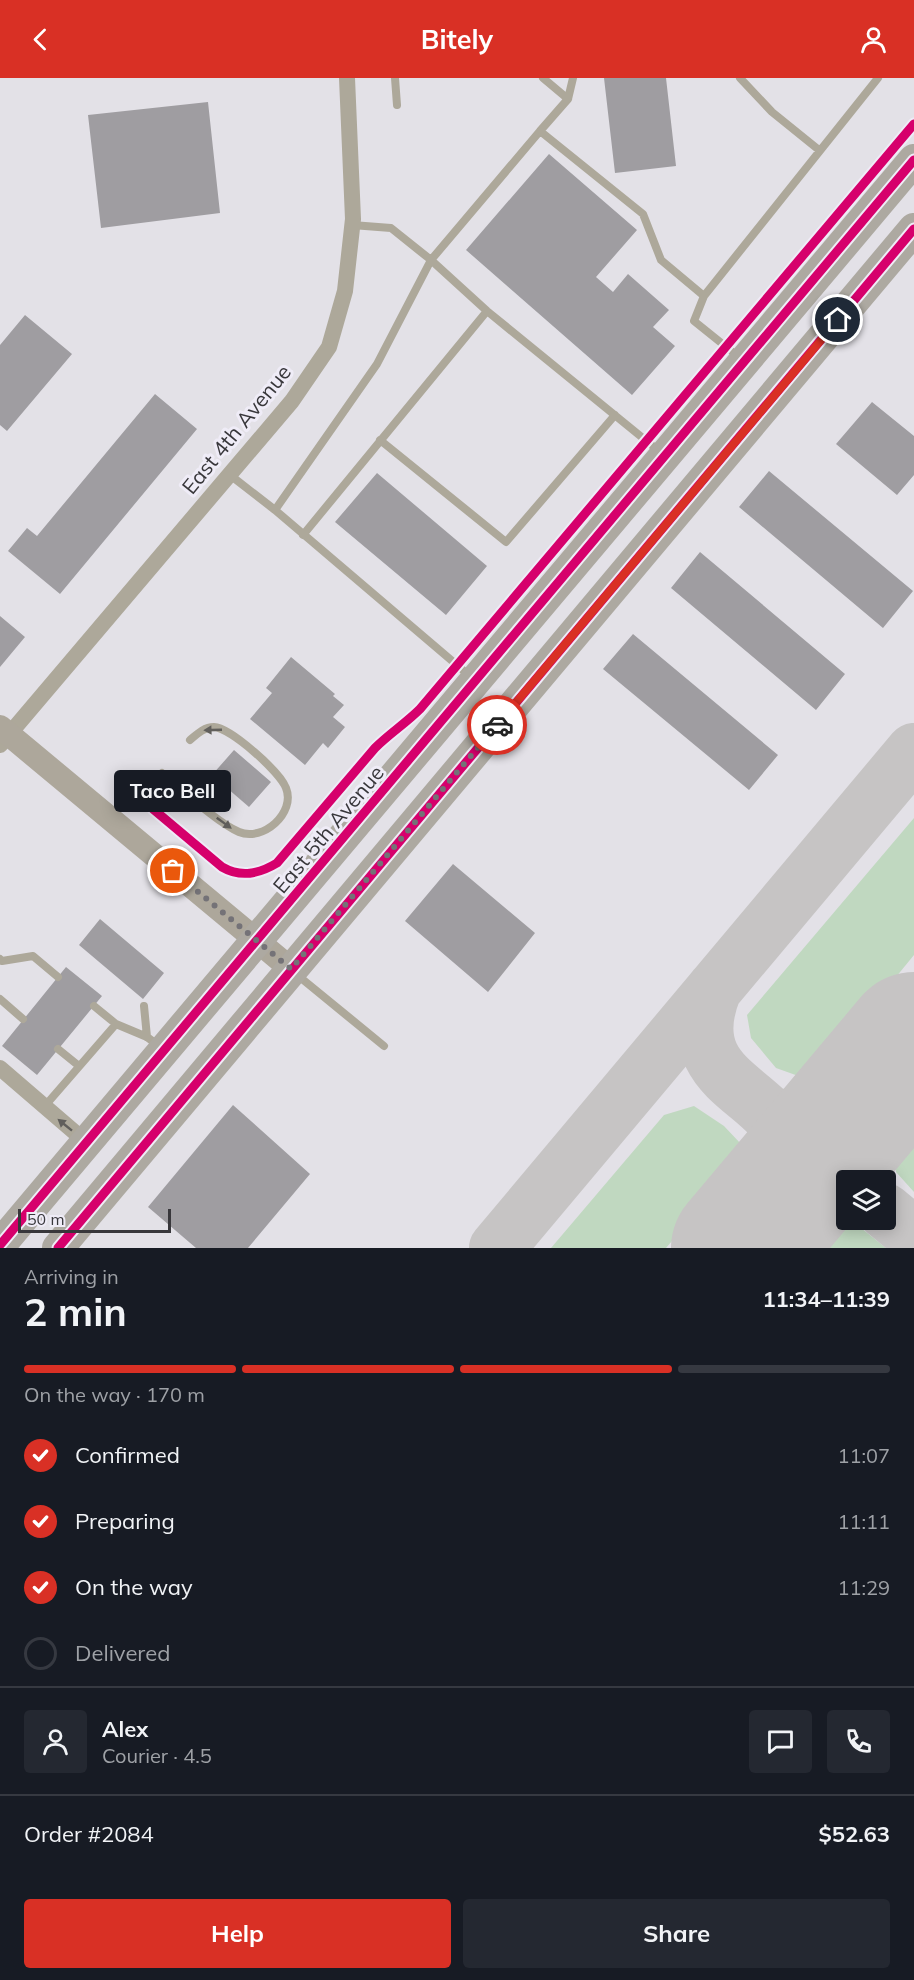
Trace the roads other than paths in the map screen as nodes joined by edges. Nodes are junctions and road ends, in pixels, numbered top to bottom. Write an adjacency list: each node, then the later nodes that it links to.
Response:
1 (347, 78): 12 (street, East 4th Avenue)
2 (395, 78): 8 (lane)
3 (543, 78): 7 (lane)
4 (573, 78): 7 (lane)
5 (740, 78): 10 (lane)
6 (878, 78): 10 (lane)
7 (568, 99): 9 (lane)
8 (397, 105)
9 (540, 131): 14 (lane); 15 (lane)
10 (819, 150): 15 (lane)
11 (914, 160): 17 (highway, East 5th Avenue)
12 (352, 225): 14 (lane); 21 (street, East 4th Avenue)
13 (914, 230): 30 (highway)
14 (431, 260): 16 (lane); 22 (lane)
15 (704, 296): 17 (lane)
16 (486, 311): 18 (lane); 19 (lane)
17 (745, 361): 20 (highway, East 5th Avenue)
18 (615, 415): 19 (lane); 20 (lane)
19 (380, 440): 23 (lane)
20 (665, 456): 24 (highway, East 5th Avenue)
21 (230, 475): 22 (lane); 25 (street, East 4th Avenue)
22 (275, 510): 23 (lane)
23 (303, 535): 24 (lane)
24 (476, 681): 28 (highway, East 5th Avenue)
25 (3, 736): 28 (street)
26 (190, 740): 27 (lane, one-way to 26)
27 (162, 772)
28 (256, 941): 30 (street); 37 (highway, East 5th Avenue)
29 (1, 962): 31 (lane)
30 (291, 969): 38 (lane); 45 (highway)
31 (58, 977)
32 (0, 999): 35 (lane)
33 (94, 1006): 36 (lane)
34 (144, 1006): 37 (lane)
35 (23, 1019)
36 (116, 1024): 37 (lane); 40 (lane)
37 (155, 1043): 43 (highway, East 5th Avenue)
38 (384, 1046)
39 (58, 1049): 40 (lane)
40 (79, 1066): 42 (lane)
41 (0, 1068): 42 (street)
42 (44, 1107): 43 (street, one-way to 42)
43 (86, 1142): 44 (highway, East 5th Avenue)
44 (0, 1245)
45 (58, 1248)

